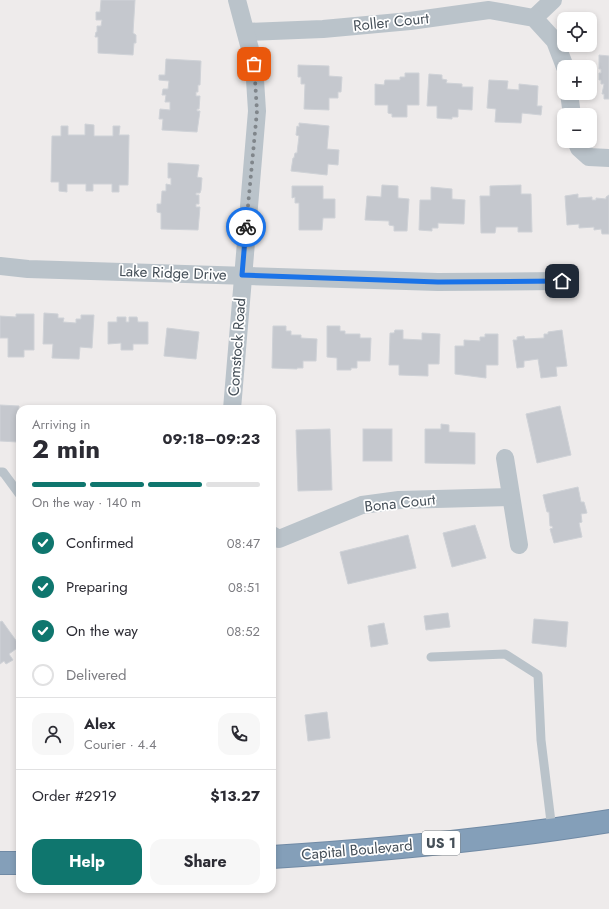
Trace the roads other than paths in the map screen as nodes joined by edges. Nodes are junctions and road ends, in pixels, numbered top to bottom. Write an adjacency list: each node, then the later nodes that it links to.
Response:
1 (237, 0): 4 (street, Comstock Road)
2 (553, 0): 3 (street)
3 (534, 18): 4 (street, Roller Court); 5 (street)
4 (246, 32): 9 (street, Comstock Road)
5 (562, 60)
6 (579, 148): 7 (street)
7 (609, 158)
8 (0, 266): 9 (street, Lake Ridge Drive)
9 (242, 275): 10 (street, Lake Ridge Drive); 11 (street, Comstock Road)
10 (562, 281)
11 (232, 405)
12 (505, 458): 15 (street)
13 (0, 472): 14 (lane)
14 (16, 490)
15 (510, 497): 16 (street, Bona Court); 17 (street)
16 (276, 537)
17 (519, 545)
18 (431, 657): 20 (lane)
19 (609, 821): 20 (highway, Capital Boulevard / US 1)
20 (552, 830): 21 (highway, Capital Boulevard / US 1)
21 (276, 857)
22 (0, 863): 23 (highway)
23 (16, 863)

